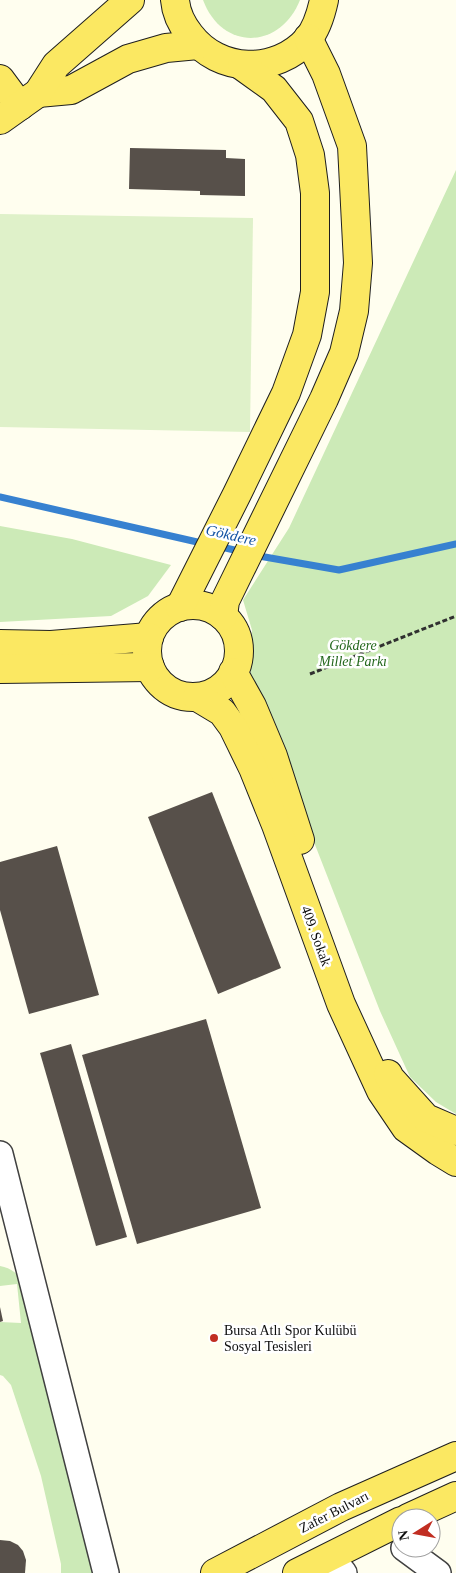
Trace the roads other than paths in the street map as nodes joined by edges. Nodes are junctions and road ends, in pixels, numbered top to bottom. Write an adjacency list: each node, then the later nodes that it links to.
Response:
1 (130, 0): 8 (main road)
2 (174, 0): 5 (main road)
3 (324, 0): 4 (main road)
4 (308, 38): 6 (main road); 10 (main road)
5 (198, 45): 6 (main road); 8 (main road)
6 (242, 66): 9 (main road)
7 (0, 79): 8 (main road)
8 (20, 106)
9 (184, 600): 10 (main road); 11 (main road)
10 (224, 608): 15 (main road)
11 (149, 637): 12 (main road); 13 (main road)
12 (0, 644)
13 (150, 667): 14 (main road); 16 (main road)
14 (0, 669)
15 (233, 672): 16 (main road); 17 (main road, 409. Sokak)
16 (197, 697): 19 (main road, 409. Sokak)
17 (456, 1131)
18 (0, 1154): 20 (street)
19 (456, 1162)
20 (9, 1227): 27 (street)
21 (456, 1456): 28 (main road, Zafer Bulvarı)
22 (456, 1496): 23 (main road)
23 (430, 1508)
24 (391, 1535): 26 (main road)
25 (418, 1558): 30 (street)
26 (337, 1565): 29 (main road)
27 (106, 1573)
28 (215, 1573)
29 (298, 1573)
30 (438, 1573)

